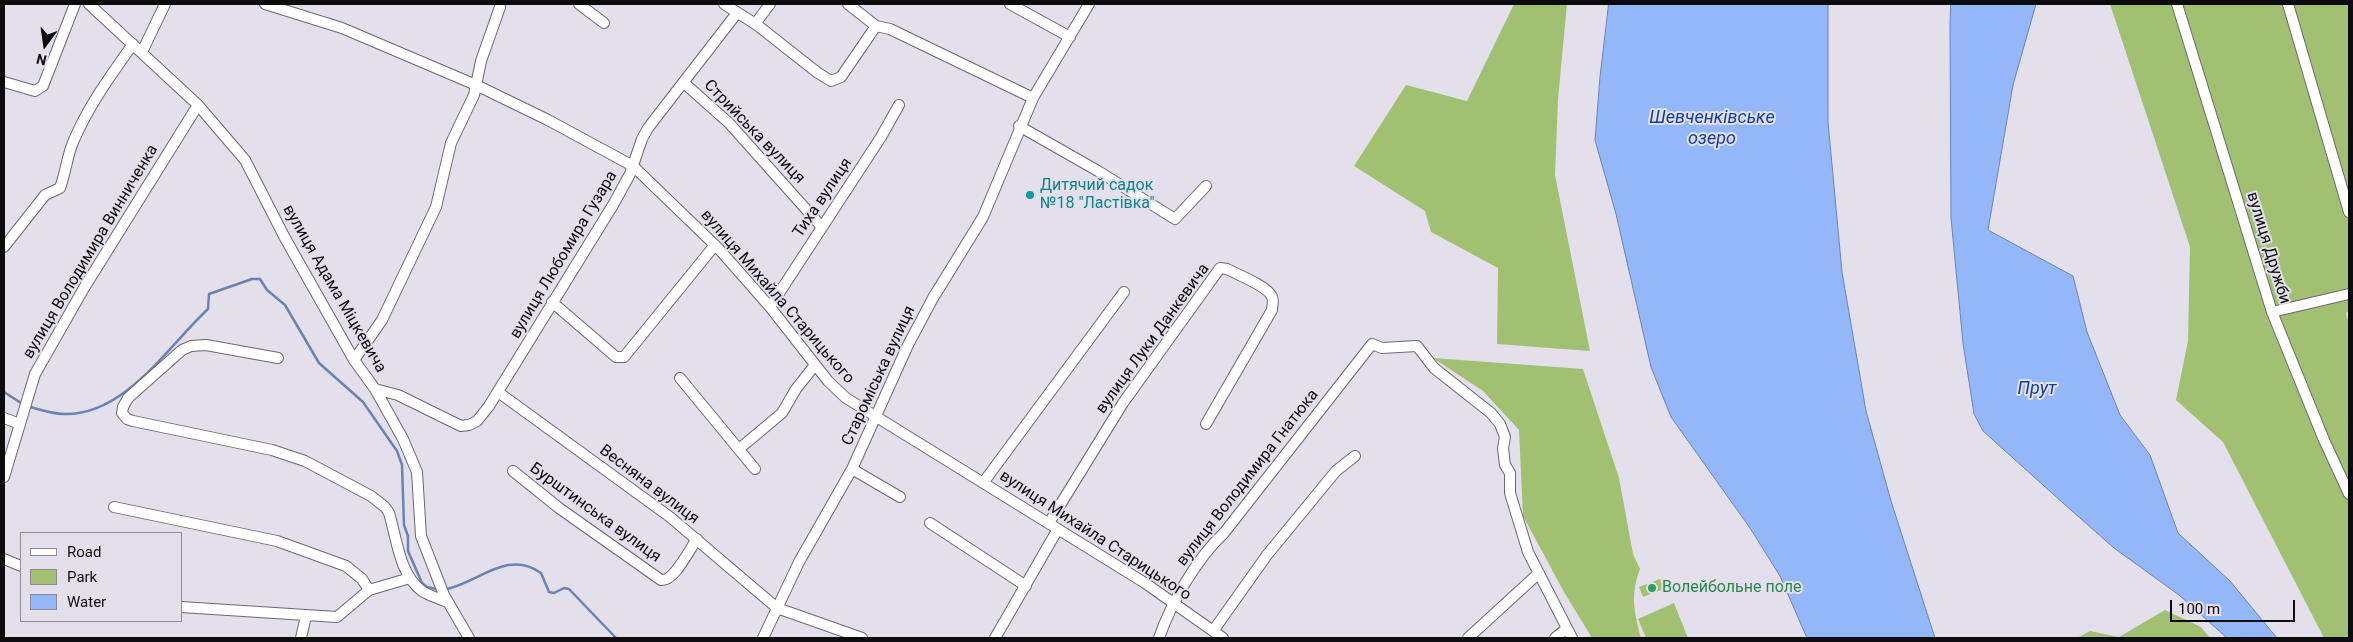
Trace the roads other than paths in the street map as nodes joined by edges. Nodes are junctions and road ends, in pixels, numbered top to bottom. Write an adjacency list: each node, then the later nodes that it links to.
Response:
1 (75, 4): 21 (street)
2 (89, 4): 19 (street, вулиця Адама Міцкевича)
3 (166, 4): 20 (street)
4 (265, 4): 23 (street, вулиця Михайла Старицького)
5 (579, 4): 15 (street)
6 (724, 4): 14 (street)
7 (770, 4): 16 (street)
8 (848, 4): 17 (street)
9 (1010, 4): 18 (street)
10 (1089, 4): 18 (street, Староміська вулиця)
11 (2177, 4): 39 (street, вулиця Дружби)
12 (2288, 4): 30 (street)
13 (500, 5): 23 (street)
14 (737, 14): 16 (street); 22 (street, вулиця Любомира Гузара)
15 (604, 22)
16 (755, 24): 17 (street)
17 (876, 26): 24 (street)
18 (1070, 37): 24 (street, Староміська вулиця)
19 (133, 44): 20 (street, вулиця Адама Міцкевича); 32 (street)
20 (142, 52): 25 (street, вулиця Адама Міцкевича)
21 (4, 82)
22 (684, 82): 28 (street, вулиця Любомира Гузара); 31 (street, Стрийська вулиця)
23 (476, 85): 28 (street, вулиця Михайла Старицького); 41 (street)
24 (1033, 98): 27 (street, Староміська вулиця)
25 (198, 105): 41 (street, вулиця Адама Міцкевича); 48 (street, вулиця Володимира Винниченка)
26 (899, 105): 31 (street, Тиха вулиця)
27 (1019, 126): 29 (street); 46 (street, Староміська вулиця)
28 (634, 166): 33 (street, вулиця Михайла Старицького); 37 (street, вулиця Любомира Гузара)
29 (1206, 186)
30 (2349, 212)
31 (822, 226): 38 (street, Тиха вулиця)
32 (7, 235): 34 (street)
33 (715, 245): 37 (street); 38 (street, вулиця Михайла Старицького)
34 (4, 247)
35 (1124, 292): 56 (street)
36 (2349, 294): 39 (street)
37 (552, 302): 45 (street, вулиця Любомира Гузара)
38 (770, 307): 42 (street, вулиця Михайла Старицького)
39 (2272, 312): 57 (street, вулиця Дружби)
40 (278, 358): 66 (street)
41 (354, 360): 44 (street, вулиця Адама Міцкевича)
42 (815, 366): 46 (street, вулиця Михайла Старицького); 50 (street)
43 (680, 378): 50 (street)
44 (375, 389): 45 (street, вулиця Любомира Гузара); 69 (street, вулиця Адама Міцкевича)
45 (498, 392): 62 (street, Весняна вулиця)
46 (876, 417): 53 (street, Староміська вулиця); 56 (street, вулиця Михайла Старицького)
47 (4, 418): 48 (street)
48 (20, 424): 55 (street, вулиця Володимира Винниченка)
49 (1206, 424): 61 (street, вулиця Луки Данкевича)
50 (739, 449): 52 (street)
51 (1354, 456): 75 (street)
52 (755, 469)
53 (852, 469): 58 (street); 72 (street, Староміська вулиця)
54 (514, 471): 62 (street, Бурштинська вулиця)
55 (4, 477)
56 (983, 483): 61 (street, вулиця Михайла Старицького)
57 (2349, 494)
58 (900, 497)
59 (114, 507): 68 (street)
60 (930, 523): 67 (street)
61 (1053, 526): 67 (street, вулиця Луки Данкевича); 70 (street, вулиця Михайла Старицького)
62 (697, 540): 72 (street, Весняна вулиця)
63 (4, 559): 64 (street)
64 (20, 566)
65 (1539, 573): 70 (street, вулиця Володимира Гнатюка); 74 (street); 83 (street)
66 (410, 578): 68 (street); 69 (street)
67 (1026, 586): 80 (street, вулиця Луки Данкевича)
68 (369, 590): 73 (street)
69 (447, 602): 77 (street, вулиця Адама Міцкевича)
70 (1173, 603): 75 (street, вулиця Михайла Старицького); 81 (street, вулиця Володимира Гнатюка)
71 (182, 608): 73 (street)
72 (777, 608): 78 (street, Староміська вулиця); 79 (street)
73 (306, 616): 76 (street)
74 (1566, 628): 84 (street); 85 (street)
75 (1213, 631): 82 (street, вулиця Михайла Старицького)
76 (302, 638)
77 (469, 638)
78 (762, 638)
79 (862, 638)
80 (995, 638)
81 (1159, 638)
82 (1223, 638)
83 (1468, 638)
84 (1554, 638)
85 (1572, 638)

